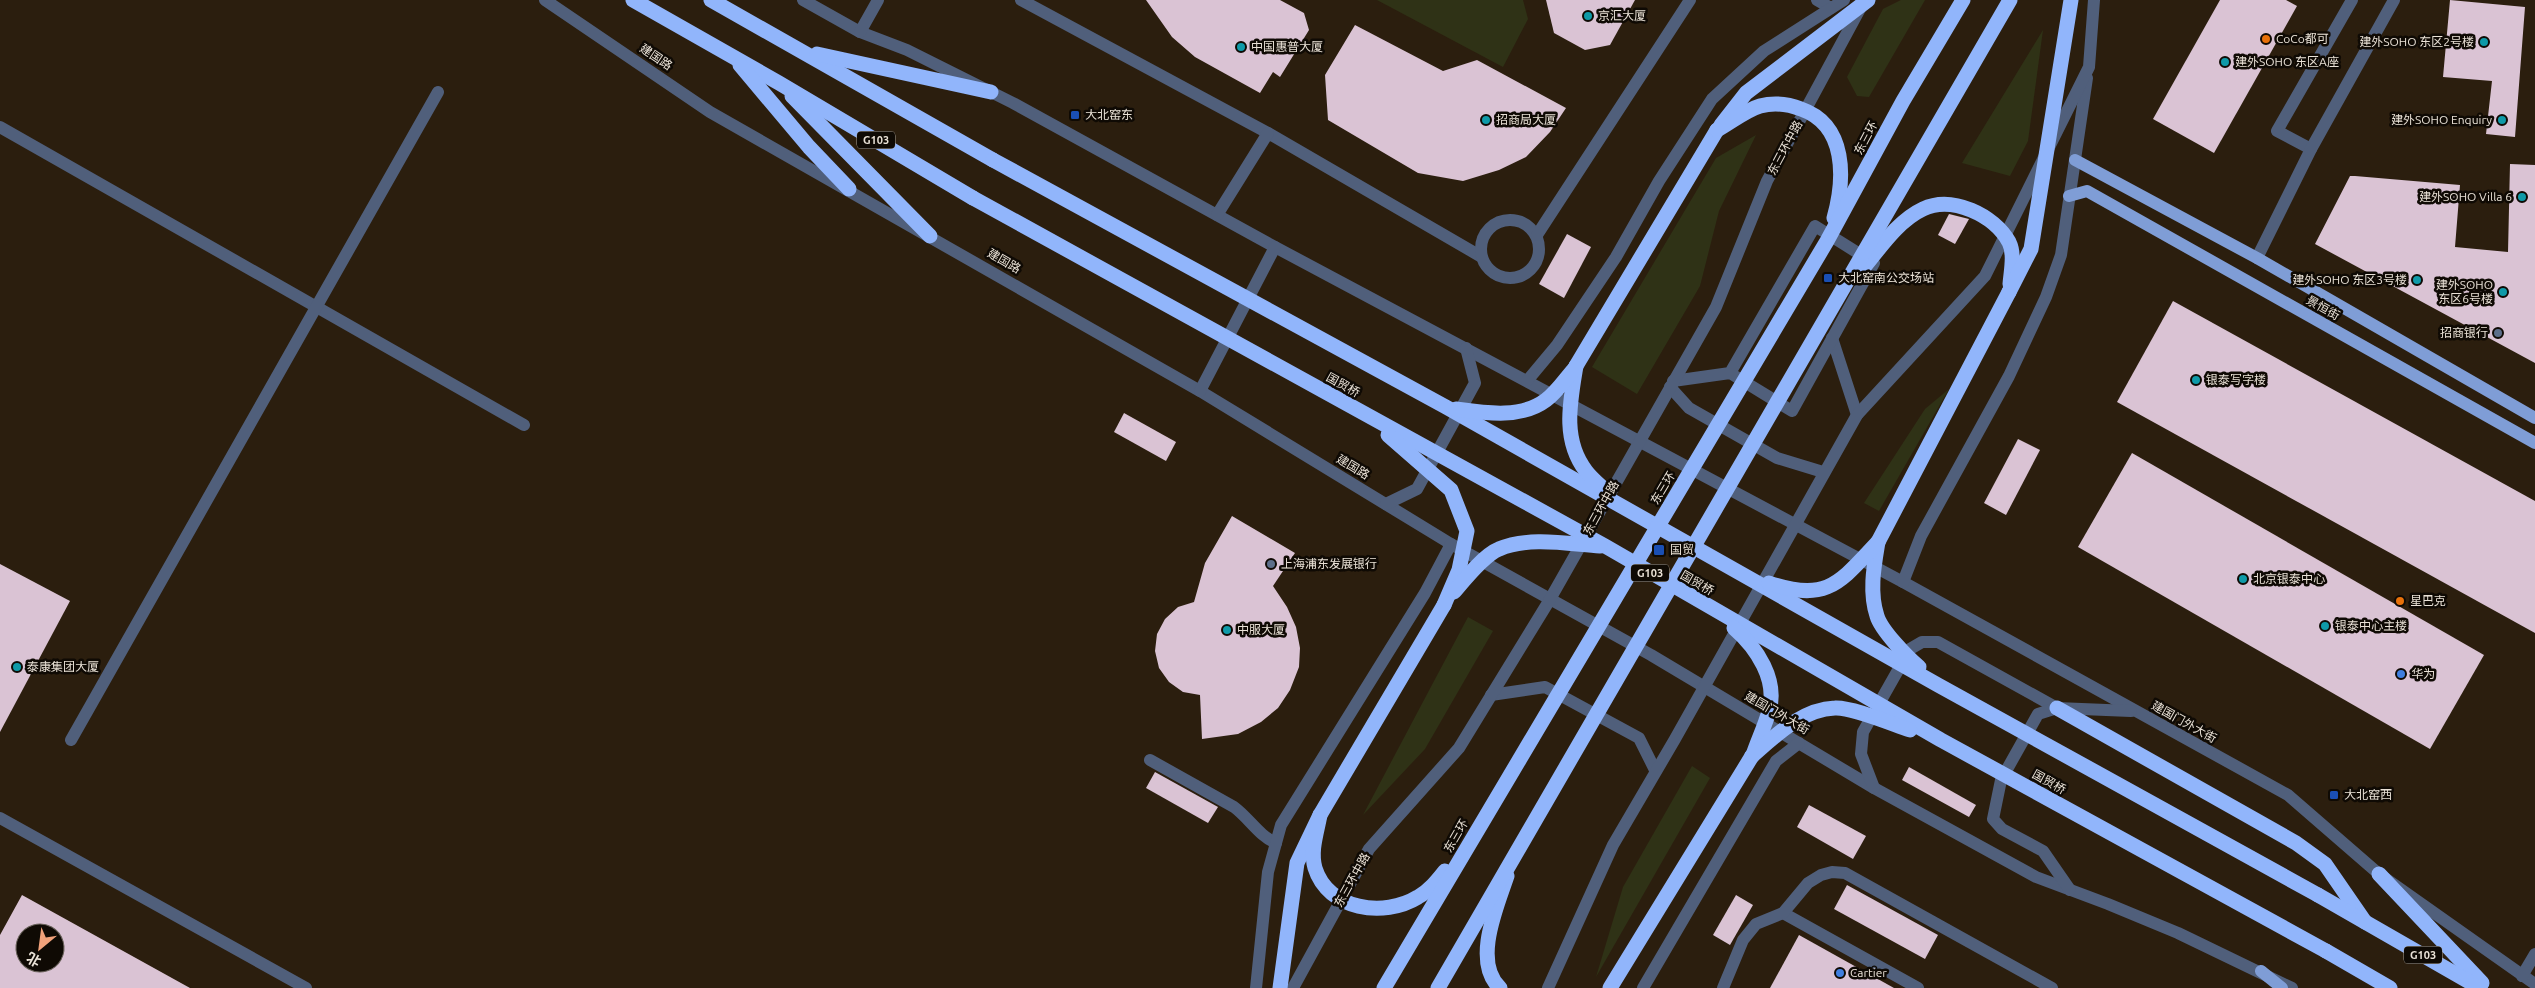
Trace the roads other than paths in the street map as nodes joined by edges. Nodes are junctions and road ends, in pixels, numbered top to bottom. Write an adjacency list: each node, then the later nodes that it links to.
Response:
1 (545, 0): 30 (street, 建国路)
2 (633, 0): 20 (highway, G103)
3 (711, 0): 19 (highway, G103)
4 (803, 0): 18 (street)
5 (878, 0): 18 (street)
6 (1021, 0): 27 (street)
7 (1690, 0): 33 (street)
8 (1817, 0): 17 (street)
9 (1844, 0): 17 (street)
10 (1866, 0): 26 (highway, bridge); 47 (street, 东三环中路)
11 (1963, 0): 35 (highway, 东三环, bridge)
12 (2010, 0): 40 (highway, bridge)
13 (2071, 0): 39 (highway, bridge)
14 (2094, 0): 21 (street)
15 (2352, 0): 28 (street)
16 (2394, 0): 28 (street)
17 (1831, 8): 46 (street)
18 (860, 32): 24 (street)
19 (801, 51): 24 (highway); 49 (highway, G103, bridge)
20 (732, 56): 22 (highway, G103); 30 (highway)
21 (2089, 67): 29 (street); 51 (street)
22 (779, 82): 34 (highway); 50 (highway, 国贸桥 / G103, bridge)
23 (438, 92): 41 (street)
24 (991, 92): 32 (street)
25 (0, 127): 41 (street)
26 (1717, 130): 35 (highway, bridge); 44 (highway)
27 (1268, 133): 32 (street); 37 (street)
28 (2311, 149): 38 (street)
29 (2075, 160): 31 (street); 38 (main road, 景恒街)
30 (849, 189): 34 (street, 建国路)
31 (2069, 196): 55 (main road, 景恒街); 64 (street)
32 (1217, 215): 36 (street)
33 (1536, 235): 37 (street); 37 (street)
34 (930, 236): 48 (street, 建国路)
35 (1827, 241): 82 (highway, 东三环, bridge)
36 (1275, 247): 43 (street); 48 (street)
37 (1480, 256)
38 (2256, 258): 52 (main road, 景恒街)
39 (2009, 292): 40 (highway, bridge); 60 (highway)
40 (1839, 295): 84 (highway, bridge)
41 (316, 307): 53 (street); 73 (street)
42 (1832, 338): 45 (street); 45 (street); 51 (street)
43 (1466, 348): 46 (street); 57 (street)
44 (1576, 366): 49 (highway, bridge); 58 (highway, bridge)
45 (1730, 373): 47 (street)
46 (1527, 381): 54 (street)
47 (1671, 384): 54 (street, 东三环中路); 56 (street)
48 (1200, 390): 57 (street, 建国路)
49 (1446, 407): 58 (highway, G103, bridge)
50 (1365, 414): 62 (highway, 国贸桥 / G103, bridge); 66 (highway, bridge)
51 (1857, 415): 56 (street)
52 (2535, 418)
53 (524, 425)
54 (1639, 440): 59 (street, 建国门外大街); 65 (street, 东三环中路)
55 (2535, 444)
56 (1823, 472): 59 (street)
57 (1386, 504): 61 (street, 建国路)
58 (1626, 509): 63 (highway, G103, bridge)
59 (1794, 524): 64 (street, 建国门外大街); 69 (street)
60 (1878, 542): 63 (highway, bridge); 68 (highway, bridge)
61 (1452, 544): 65 (street, 建国路); 83 (street)
62 (1605, 546): 66 (highway, bridge); 67 (highway, 国贸桥 / G103, bridge)
63 (1740, 574): 68 (highway, G103, bridge)
64 (1903, 582): 72 (street, 建国门外大街)
65 (1549, 600): 69 (street, 建国门外大街); 70 (street, 东三环中路)
66 (1444, 605): 80 (highway)
67 (1713, 609): 74 (highway, 国贸桥 / G103, bridge); 76 (highway, bridge)
68 (1938, 685): 88 (highway, G103, bridge)
69 (1703, 688): 75 (street, 建国门外大街); 78 (street)
70 (1492, 695): 78 (street); 96 (street, 东三环中路)
71 (2057, 708): 72 (street); 79 (street); 86 (street); 88 (highway)
72 (2134, 711): 85 (street, 建国门外大街)
73 (71, 740)
74 (1941, 740): 76 (highway, bridge); 108 (highway, 国贸桥 / G103, bridge)
75 (1799, 743): 79 (street, 建国门外大街); 102 (street)
76 (1752, 756): 101 (highway)
77 (1150, 760): 83 (street)
78 (1655, 770): 100 (street)
79 (1874, 788): 86 (street, 建国门外大街)
80 (1320, 815): 82 (highway, bridge); 95 (highway, bridge)
81 (1, 822): 93 (street)
82 (1477, 830): 97 (highway, 东三环, bridge)
83 (1276, 843): 94 (street)
84 (1516, 852): 98 (highway, bridge); 99 (highway, bridge)
85 (2379, 874): 91 (street, 建国门外大街); 110 (highway)
86 (2070, 890): 90 (street, 建国门外大街)
87 (1783, 913): 103 (street); 104 (street); 105 (street)
88 (2365, 922): 109 (highway, G103)
89 (2535, 954): 91 (street)
90 (2261, 971): 106 (main road); 107 (street, 建国门外大街)
91 (2522, 976): 92 (street, 建国门外大街)
92 (2535, 984)
93 (306, 988)
94 (1256, 988)
95 (1280, 988)
96 (1293, 988)
97 (1384, 988)
98 (1438, 988)
99 (1500, 988)
100 (1548, 988)
101 (1610, 988)
102 (1643, 988)
103 (1723, 988)
104 (1918, 988)
105 (2052, 988)
106 (2282, 988)
107 (2292, 988)
108 (2390, 988)
109 (2480, 988)
110 (2487, 988)

